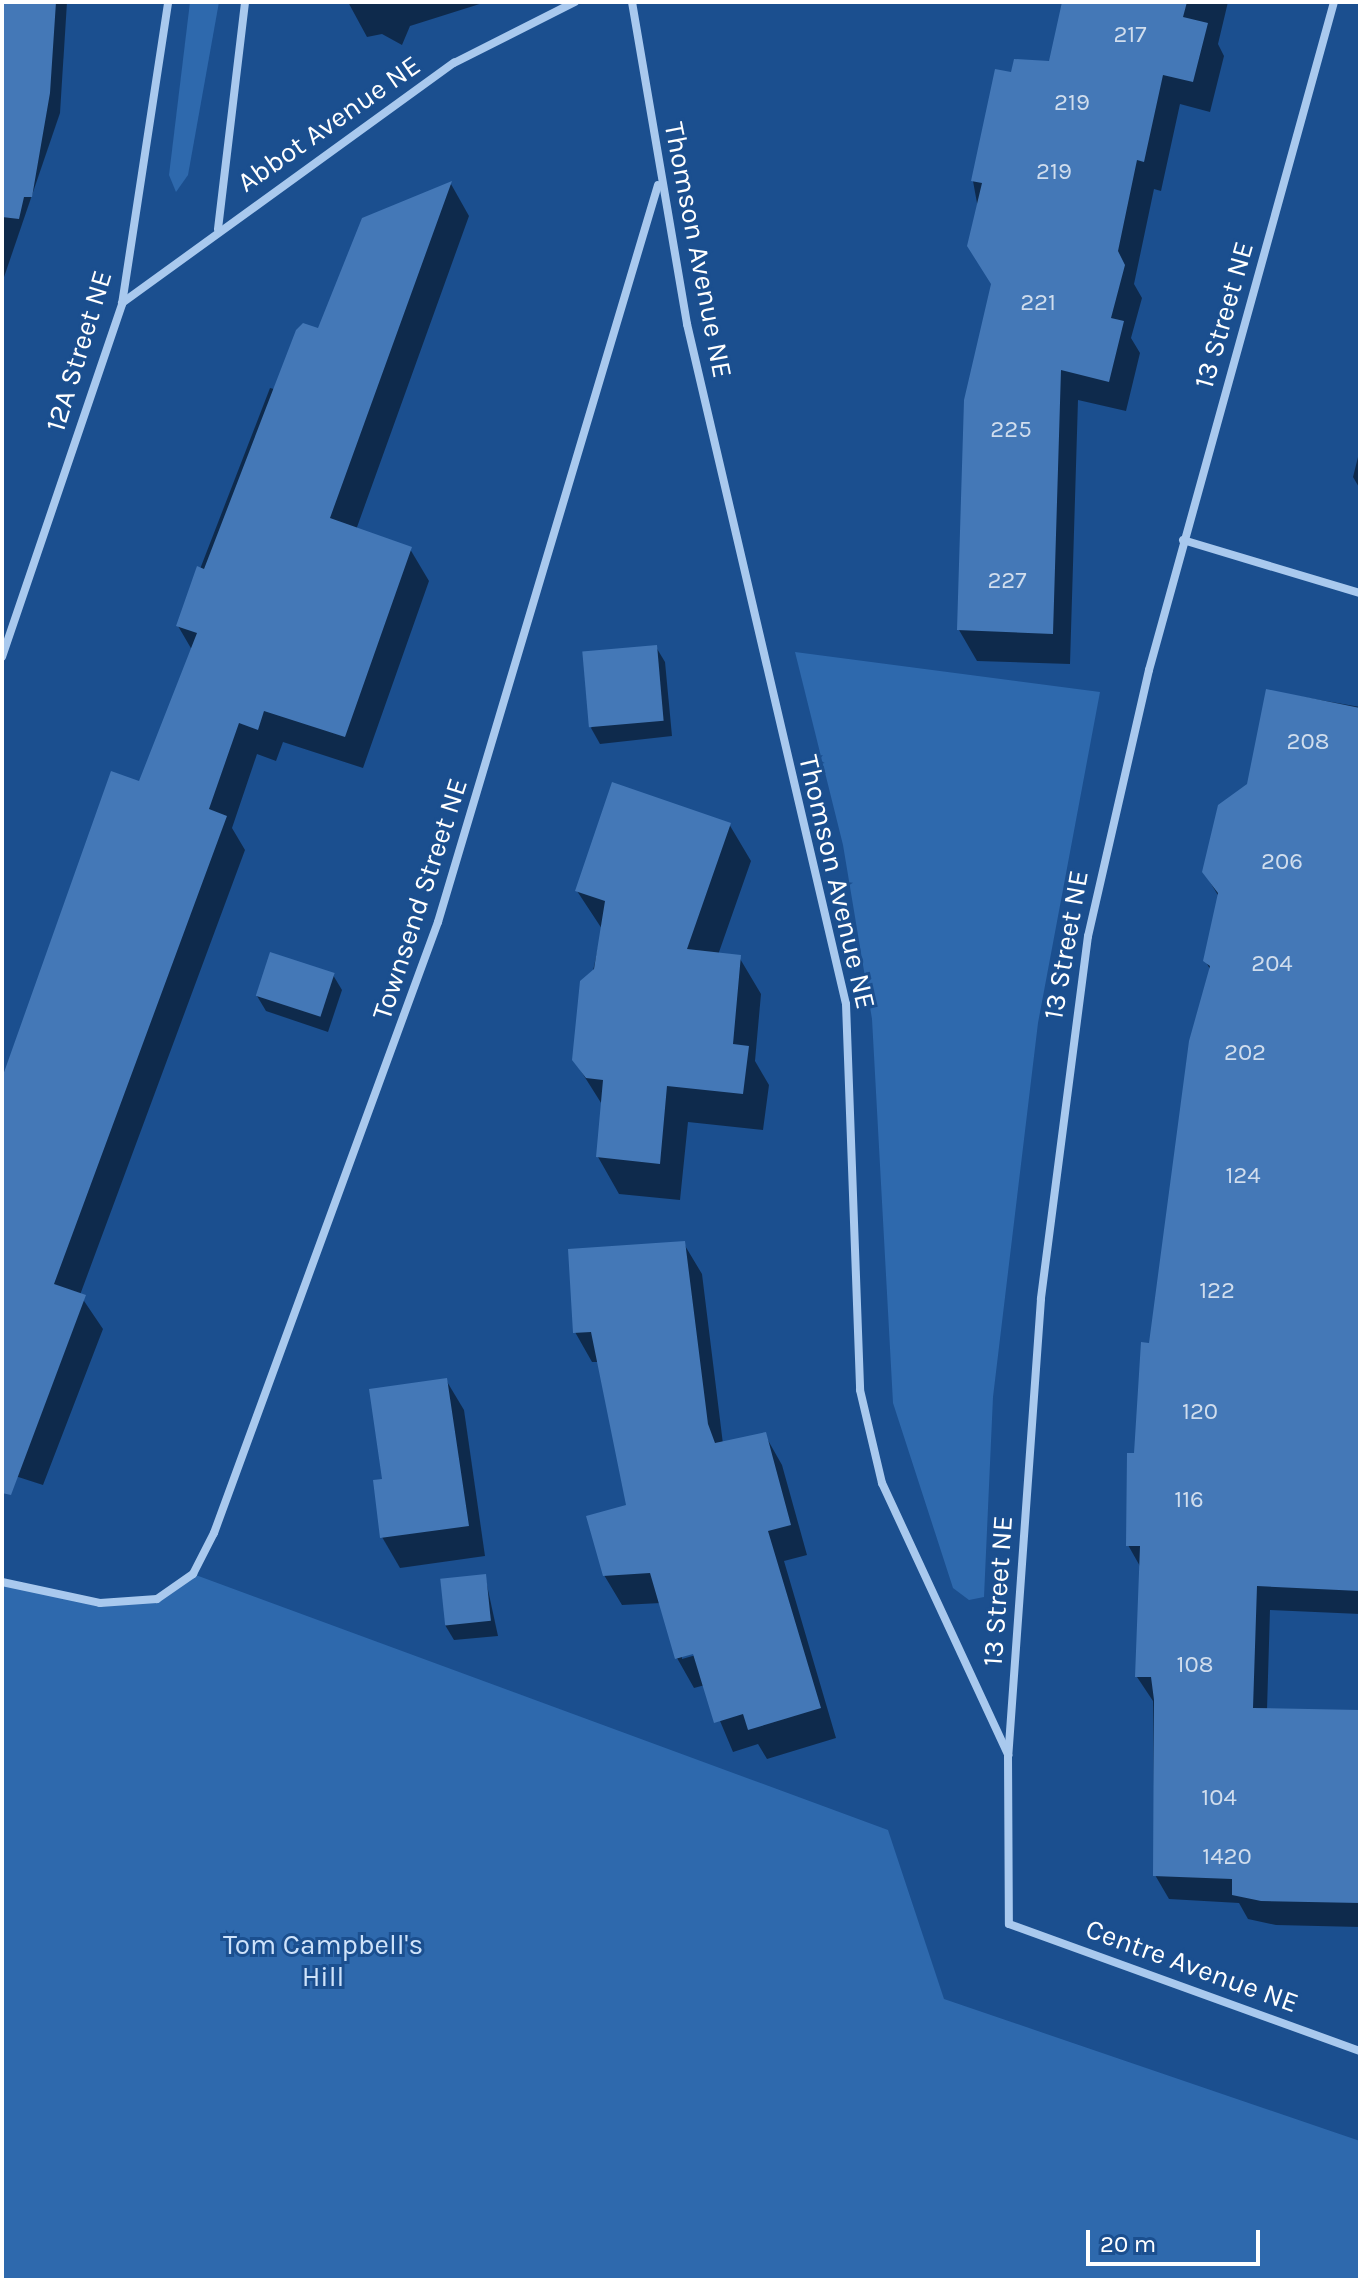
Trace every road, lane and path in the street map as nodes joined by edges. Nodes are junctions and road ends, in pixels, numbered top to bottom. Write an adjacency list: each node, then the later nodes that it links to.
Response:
1 (168, 2): 8 (street, 12A Street NE)
2 (245, 2): 7 (street)
3 (575, 2): 7 (street, Abbot Avenue NE)
4 (632, 2): 6 (street, Thomson Avenue NE)
5 (1334, 2): 9 (street, 13 Street NE)
6 (659, 180): 12 (street, Townsend Street NE); 13 (street, Thomson Avenue NE)
7 (218, 229): 8 (street, Abbot Avenue NE)
8 (122, 304): 11 (street, 12A Street NE)
9 (1183, 540): 10 (street); 13 (street, 13 Street NE)
10 (1360, 593)
11 (2, 657)
12 (2, 1582)
13 (1008, 1756): 14 (street, 13 Street NE)
14 (1009, 1924): 15 (street, Centre Avenue NE)
15 (1360, 2051)

